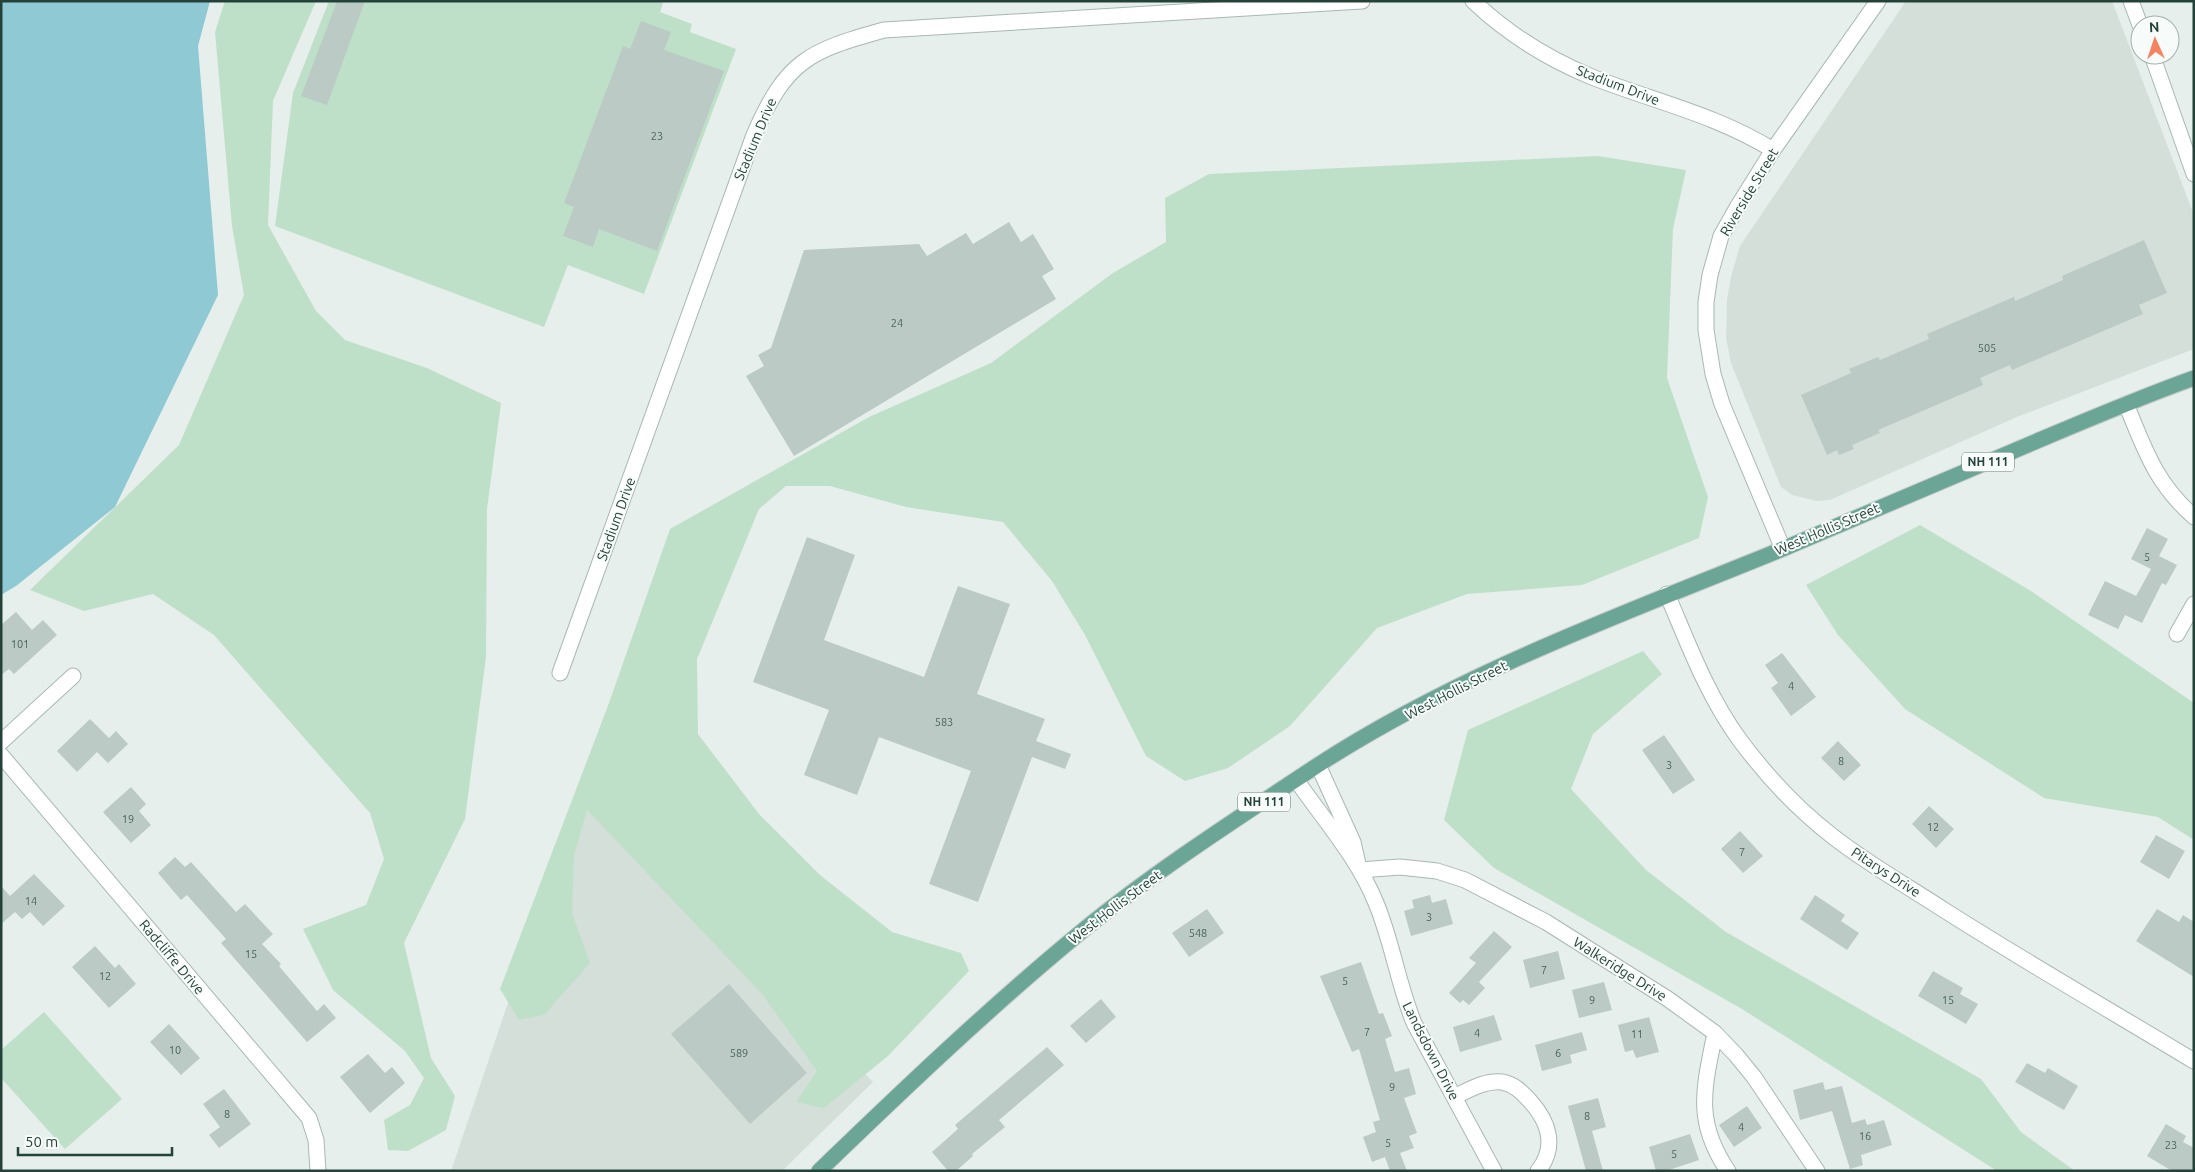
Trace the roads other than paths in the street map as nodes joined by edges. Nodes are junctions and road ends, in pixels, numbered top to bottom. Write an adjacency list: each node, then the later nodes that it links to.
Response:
1 (1362, 1): 16 (street, Stadium Drive)
2 (1473, 1): 7 (street, Stadium Drive)
3 (1878, 1): 7 (street, Riverside Street)
4 (2131, 1): 5 (street)
5 (2136, 15)
6 (2156, 65): 8 (street)
7 (1773, 150): 12 (street, Riverside Street)
8 (2194, 174)
9 (2194, 378): 10 (main road, West Hollis Street / NH 111)
10 (2126, 404): 11 (street); 12 (main road, West Hollis Street / NH 111)
11 (2194, 517)
12 (1783, 548): 13 (main road, West Hollis Street / NH 111)
13 (1667, 594): 20 (main road, West Hollis Street / NH 111); 24 (street, Pitarys Drive)
14 (2194, 604): 15 (street)
15 (2177, 634)
16 (560, 673)
17 (73, 676): 18 (street)
18 (1, 742)
19 (1, 755): 26 (street, Radcliffe Drive)
20 (1318, 765): 21 (main road, West Hollis Street / NH 111); 22 (street, Landsdown Drive)
21 (1296, 781): 22 (street, Landsdown Drive); 27 (main road, West Hollis Street / NH 111)
22 (1360, 870): 23 (street, Walkeridge Drive); 25 (street, Landsdown Drive)
23 (1715, 1033): 30 (street); 31 (street, Walkeridge Drive)
24 (2194, 1061)
25 (1454, 1097): 28 (street, Landsdown Drive); 29 (street)
26 (318, 1171)
27 (819, 1171)
28 (1494, 1171)
29 (1538, 1171)
30 (1728, 1171)
31 (1817, 1171)

